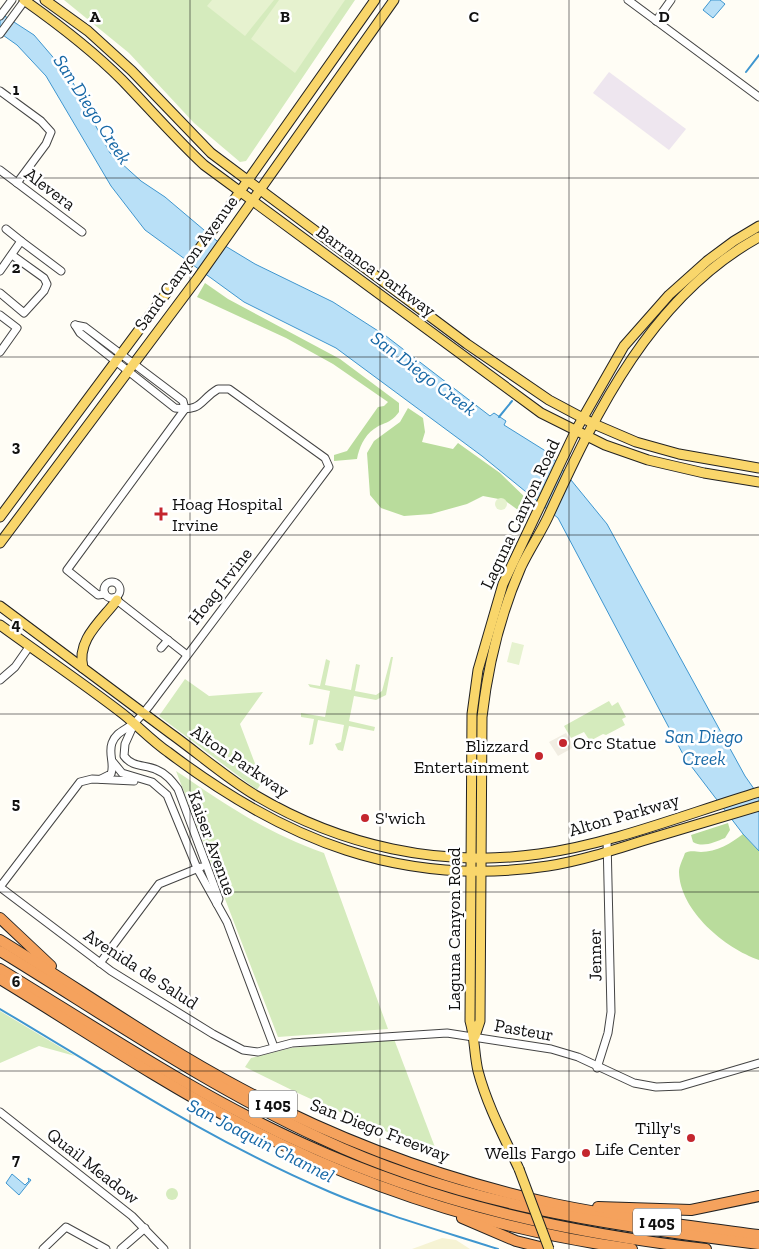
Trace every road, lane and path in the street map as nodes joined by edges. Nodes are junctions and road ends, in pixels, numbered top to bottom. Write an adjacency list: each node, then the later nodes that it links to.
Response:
1 (24, 0): 10 (street); 17 (main road, Barranca Parkway)
2 (45, 0): 14 (main road, Barranca Parkway)
3 (375, 0): 14 (main road, Sand Canyon Avenue)
4 (394, 0): 16 (main road, Sand Canyon Avenue)
5 (628, 0): 9 (street)
6 (671, 0): 9 (street)
7 (10, 3): 8 (street)
8 (0, 16)
9 (656, 21): 12 (street)
10 (0, 34)
11 (0, 91): 15 (street)
12 (759, 97)
13 (0, 170): 15 (street, Alevera)
14 (248, 181): 16 (main road, Barranca Parkway); 17 (main road, Sand Canyon Avenue)
15 (16, 183): 21 (street, Alevera)
16 (258, 190): 18 (main road, Sand Canyon Avenue); 33 (main road, Barranca Parkway)
17 (239, 192): 18 (main road, Barranca Parkway); 30 (main road, Sand Canyon Avenue)
18 (251, 201): 31 (main road, Sand Canyon Avenue); 35 (main road, Barranca Parkway)
19 (759, 226): 33 (main road, Laguna Canyon Road)
20 (6, 229): 23 (street)
21 (82, 232)
22 (759, 237): 34 (main road, Laguna Canyon Road)
23 (22, 241): 24 (street); 26 (street)
24 (12, 255): 25 (street); 27 (street)
25 (0, 271)
26 (61, 271)
27 (0, 294)
28 (0, 315): 29 (street)
29 (0, 352)
30 (118, 358): 30 (street); 31 (street); 39 (main road, Sand Canyon Avenue)
31 (131, 368): 32 (street); 40 (main road, Sand Canyon Avenue)
32 (184, 409): 41 (street); 48 (street, Hoag Irvine)
33 (582, 418): 34 (main road, Barranca Parkway); 35 (main road, Laguna Canyon Road)
34 (594, 424): 36 (main road, Laguna Canyon Road); 37 (main road, Barranca Parkway)
35 (576, 430): 36 (main road, Barranca Parkway); 60 (main road, Laguna Canyon Road)
36 (588, 437): 38 (main road, Barranca Parkway); 60 (main road, Laguna Canyon Road)
37 (759, 468)
38 (759, 482)
39 (0, 517)
40 (0, 543)
41 (104, 594): 42 (street); 42 (street)
42 (115, 599): 45 (street); 49 (main road)
43 (0, 606): 49 (main road, Alton Parkway)
44 (0, 625): 46 (main road, Alton Parkway)
45 (168, 640): 47 (street); 48 (street)
46 (29, 647): 50 (street); 52 (main road, Alton Parkway)
47 (161, 648)
48 (187, 654): 51 (street, Hoag Irvine)
49 (82, 668): 51 (main road, Alton Parkway)
50 (0, 680)
51 (143, 713): 52 (street, Hoag Irvine); 60 (main road, Alton Parkway)
52 (134, 723): 53 (street); 61 (street, Kaiser Avenue); 63 (main road, Alton Parkway)
53 (112, 762): 54 (street); 55 (street, Kaiser Avenue)
54 (101, 779): 55 (street, Kaiser Avenue); 64 (street, Kaiser Avenue)
55 (140, 780): 62 (street, Kaiser Avenue)
56 (759, 792): 58 (main road, Alton Parkway)
57 (759, 806): 59 (main road, Alton Parkway)
58 (607, 839): 59 (street, Jenner); 60 (main road, Alton Parkway)
59 (608, 851): 63 (main road, Alton Parkway); 76 (street, Jenner)
60 (475, 858): 63 (main road, Laguna Canyon Road)
61 (206, 865): 62 (street); 65 (street, Kaiser Avenue)
62 (196, 868): 65 (street, Kaiser Avenue); 69 (street)
63 (475, 871): 73 (main road, Laguna Canyon Road)
64 (0, 887): 69 (street, Avenida de Salud)
65 (217, 904): 74 (street, Kaiser Avenue)
66 (0, 918): 72 (highway)
67 (0, 940): 72 (highway, San Diego Freeway / I 405)
68 (0, 951): 83 (highway)
69 (100, 963): 74 (street, Avenida de Salud)
70 (0, 969): 90 (highway)
71 (0, 979): 79 (highway, I 405)
72 (68, 982): 80 (highway, San Diego Freeway / I 405)
73 (475, 1037): 74 (street, Pasteur); 76 (street, Pasteur); 88 (main road, Laguna Canyon Road, bridge)
74 (274, 1047)
75 (759, 1063): 76 (street, Pasteur)
76 (597, 1068)
77 (0, 1112): 81 (street, Quail Meadow)
78 (759, 1195): 80 (highway)
79 (425, 1201): 88 (highway); 89 (highway, I 405)
80 (557, 1204): 82 (highway, San Diego Freeway / I 405)
81 (145, 1228): 86 (street); 87 (street, Quail Meadow)
82 (759, 1235)
83 (759, 1244)
84 (43, 1249): 85 (street)
85 (106, 1249)
86 (122, 1249)
87 (164, 1249)
88 (548, 1249)
89 (632, 1249)
90 (706, 1249)

